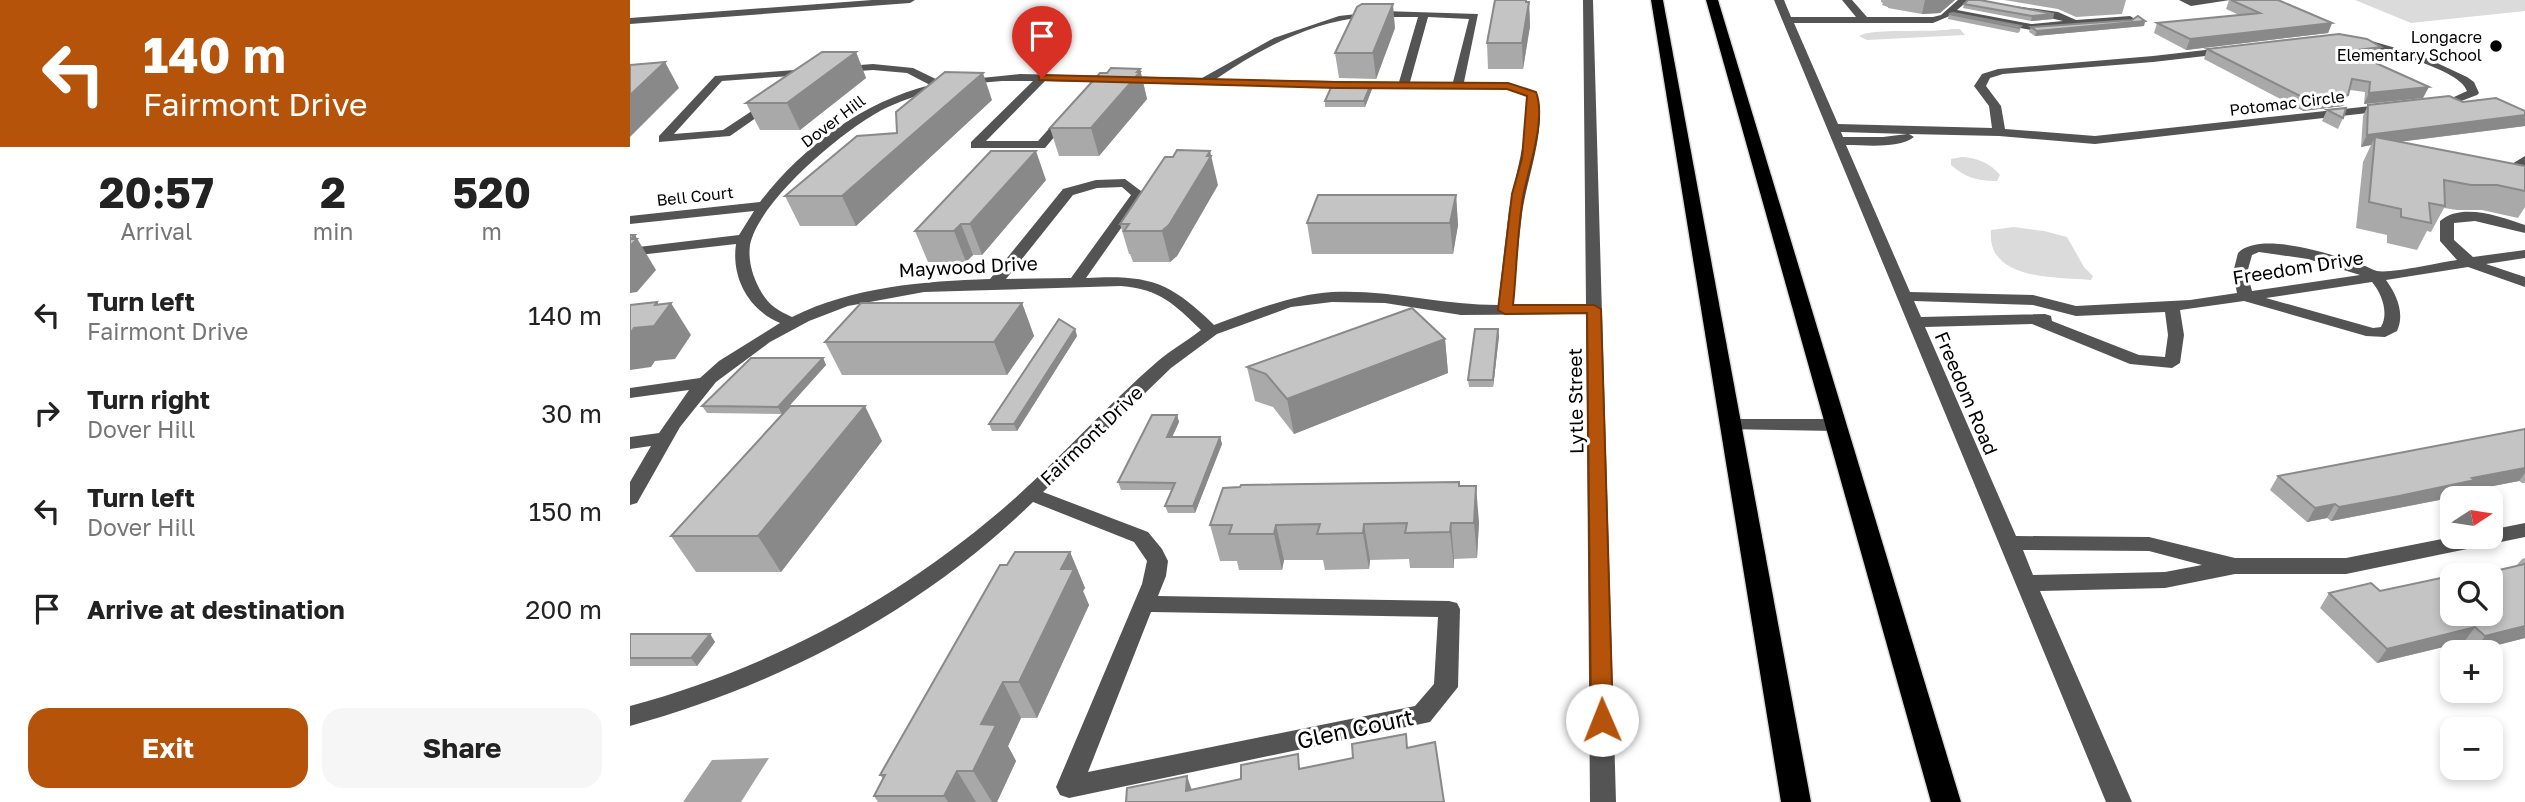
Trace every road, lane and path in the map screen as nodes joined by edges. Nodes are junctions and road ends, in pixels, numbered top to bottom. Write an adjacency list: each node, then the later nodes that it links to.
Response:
1 (910, 0): 16 (street)
2 (1588, 0): 45 (street, Lytle Street)
3 (1657, 0): 54 (highway)
4 (1712, 0): 55 (highway)
5 (1779, 0): 14 (street, Freedom Road)
6 (1847, 0): 15 (street)
7 (1964, 0): 11 (street)
8 (2184, 0): 9 (street)
9 (2225, 0)
10 (2010, 6): 17 (street)
11 (1950, 12): 15 (street); 17 (street)
12 (1424, 14): 20 (street); 23 (street); 24 (street)
13 (2130, 19): 17 (street)
14 (1787, 20): 15 (street); 28 (street, Freedom Road)
15 (1864, 20)
16 (630, 21)
17 (2074, 24)
18 (820, 69): 21 (street); 22 (street); 25 (street)
19 (1042, 78): 20 (street, Dover Hill); 22 (street, Dover Hill); 26 (street)
20 (1204, 82): 23 (street, Dover Hill)
21 (799, 83)
22 (941, 86): 31 (street, Dover Hill)
23 (1403, 86): 24 (street, Dover Hill)
24 (1458, 86): 46 (street, Dover Hill)
25 (778, 97)
26 (1074, 108)
27 (1998, 132): 27 (street, Potomac Circle); 28 (street, Potomac Circle)
28 (1835, 135): 42 (street, Freedom Road)
29 (2525, 160): 30 (street)
30 (2525, 178)
31 (764, 206): 32 (street, Bell Court); 34 (street, Dover Hill)
32 (630, 220)
33 (2525, 229): 37 (street)
34 (744, 239): 35 (street); 49 (street)
35 (630, 252)
36 (2525, 254): 37 (street, Freedom Drive)
37 (2470, 262): 38 (street, Freedom Drive); 40 (street)
38 (2376, 276): 43 (street, Freedom Drive); 43 (street); 43 (street)
39 (995, 282): 41 (street, Maywood Drive); 41 (street); 49 (street, Maywood Drive)
40 (2525, 282)
41 (1075, 283): 51 (street, Maywood Drive)
42 (1904, 296): 47 (street, Freedom Drive); 50 (street, Freedom Road)
43 (2246, 297): 44 (street, Freedom Drive)
44 (2172, 307): 47 (street, Freedom Drive); 48 (street)
45 (1594, 309): 46 (street, Fairmont Drive); 68 (street, Lytle Street)
46 (1505, 310): 51 (street, Fairmont Drive)
47 (2076, 311): 48 (street, Freedom Drive)
48 (2036, 320): 50 (street, Freedom Drive)
49 (790, 322): 52 (street, Maywood Drive)
50 (1915, 323): 62 (street, Freedom Road)
51 (1211, 331): 58 (street, Fairmont Drive)
52 (704, 383): 53 (street); 56 (street, Maywood Drive)
53 (630, 393)
54 (1731, 425): 55 (street); 69 (highway)
55 (1835, 425): 70 (highway)
56 (666, 438): 57 (street); 59 (street, Maywood Drive)
57 (630, 443)
58 (1030, 494): 66 (street, Glen Court); 67 (street, Fairmont Drive)
59 (630, 498)
60 (2525, 530): 61 (street)
61 (2503, 534)
62 (2008, 543): 64 (street); 65 (street, Freedom Road)
63 (2440, 547): 64 (street)
64 (2235, 566): 65 (street)
65 (2025, 583): 71 (street, Freedom Road)
66 (1144, 604): 66 (street, Glen Court)
67 (630, 716)
68 (1603, 802)
69 (1796, 802)
70 (1946, 802)
71 (2119, 802)

